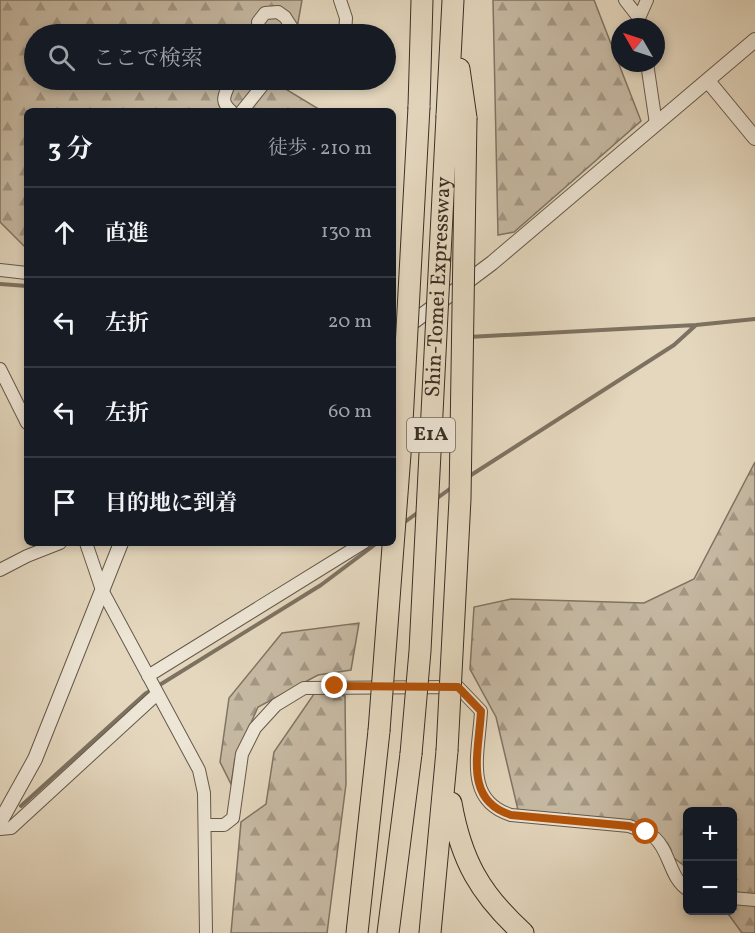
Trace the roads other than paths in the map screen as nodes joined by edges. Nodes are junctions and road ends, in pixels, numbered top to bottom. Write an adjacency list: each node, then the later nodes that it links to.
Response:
1 (340, 0): 10 (street)
2 (422, 0): 26 (highway, Shin-Tomei Expressway / E1A, bridge)
3 (626, 0): 6 (street)
4 (647, 0): 7 (street)
5 (453, 6): 18 (highway, Shin-Tomei Expressway / E1A)
6 (637, 18)
7 (642, 18)
8 (258, 24): 9 (street)
9 (290, 24)
10 (346, 24)
11 (755, 40): 13 (street)
12 (647, 72): 19 (street)
13 (708, 81): 19 (street); 20 (street)
14 (226, 90): 16 (street)
15 (259, 90): 17 (street)
16 (228, 108)
17 (244, 108)
18 (456, 117): 36 (highway, bridge); 45 (highway, Shin-Tomei Expressway / E1A, bridge)
19 (656, 124): 23 (street)
20 (755, 138)
21 (0, 270): 22 (street)
22 (24, 273)
23 (396, 333)
24 (0, 369): 25 (street)
25 (24, 417)
26 (396, 509)
27 (52, 546): 32 (street)
28 (87, 546): 33 (street)
29 (120, 546): 33 (street)
30 (358, 546): 34 (street)
31 (393, 546): 44 (highway, Shin-Tomei Expressway / E1A, bridge)
32 (0, 570)
33 (102, 590): 34 (street); 37 (street)
34 (148, 676): 35 (street)
35 (157, 694): 38 (street); 39 (street)
36 (446, 776): 46 (highway); 47 (highway)
37 (0, 822)
38 (205, 825): 40 (street); 43 (street)
39 (0, 829)
40 (683, 885)
41 (737, 898): 42 (street)
42 (755, 900)
43 (206, 933)
44 (357, 933)
45 (388, 933)
46 (430, 933)
47 (523, 933)

